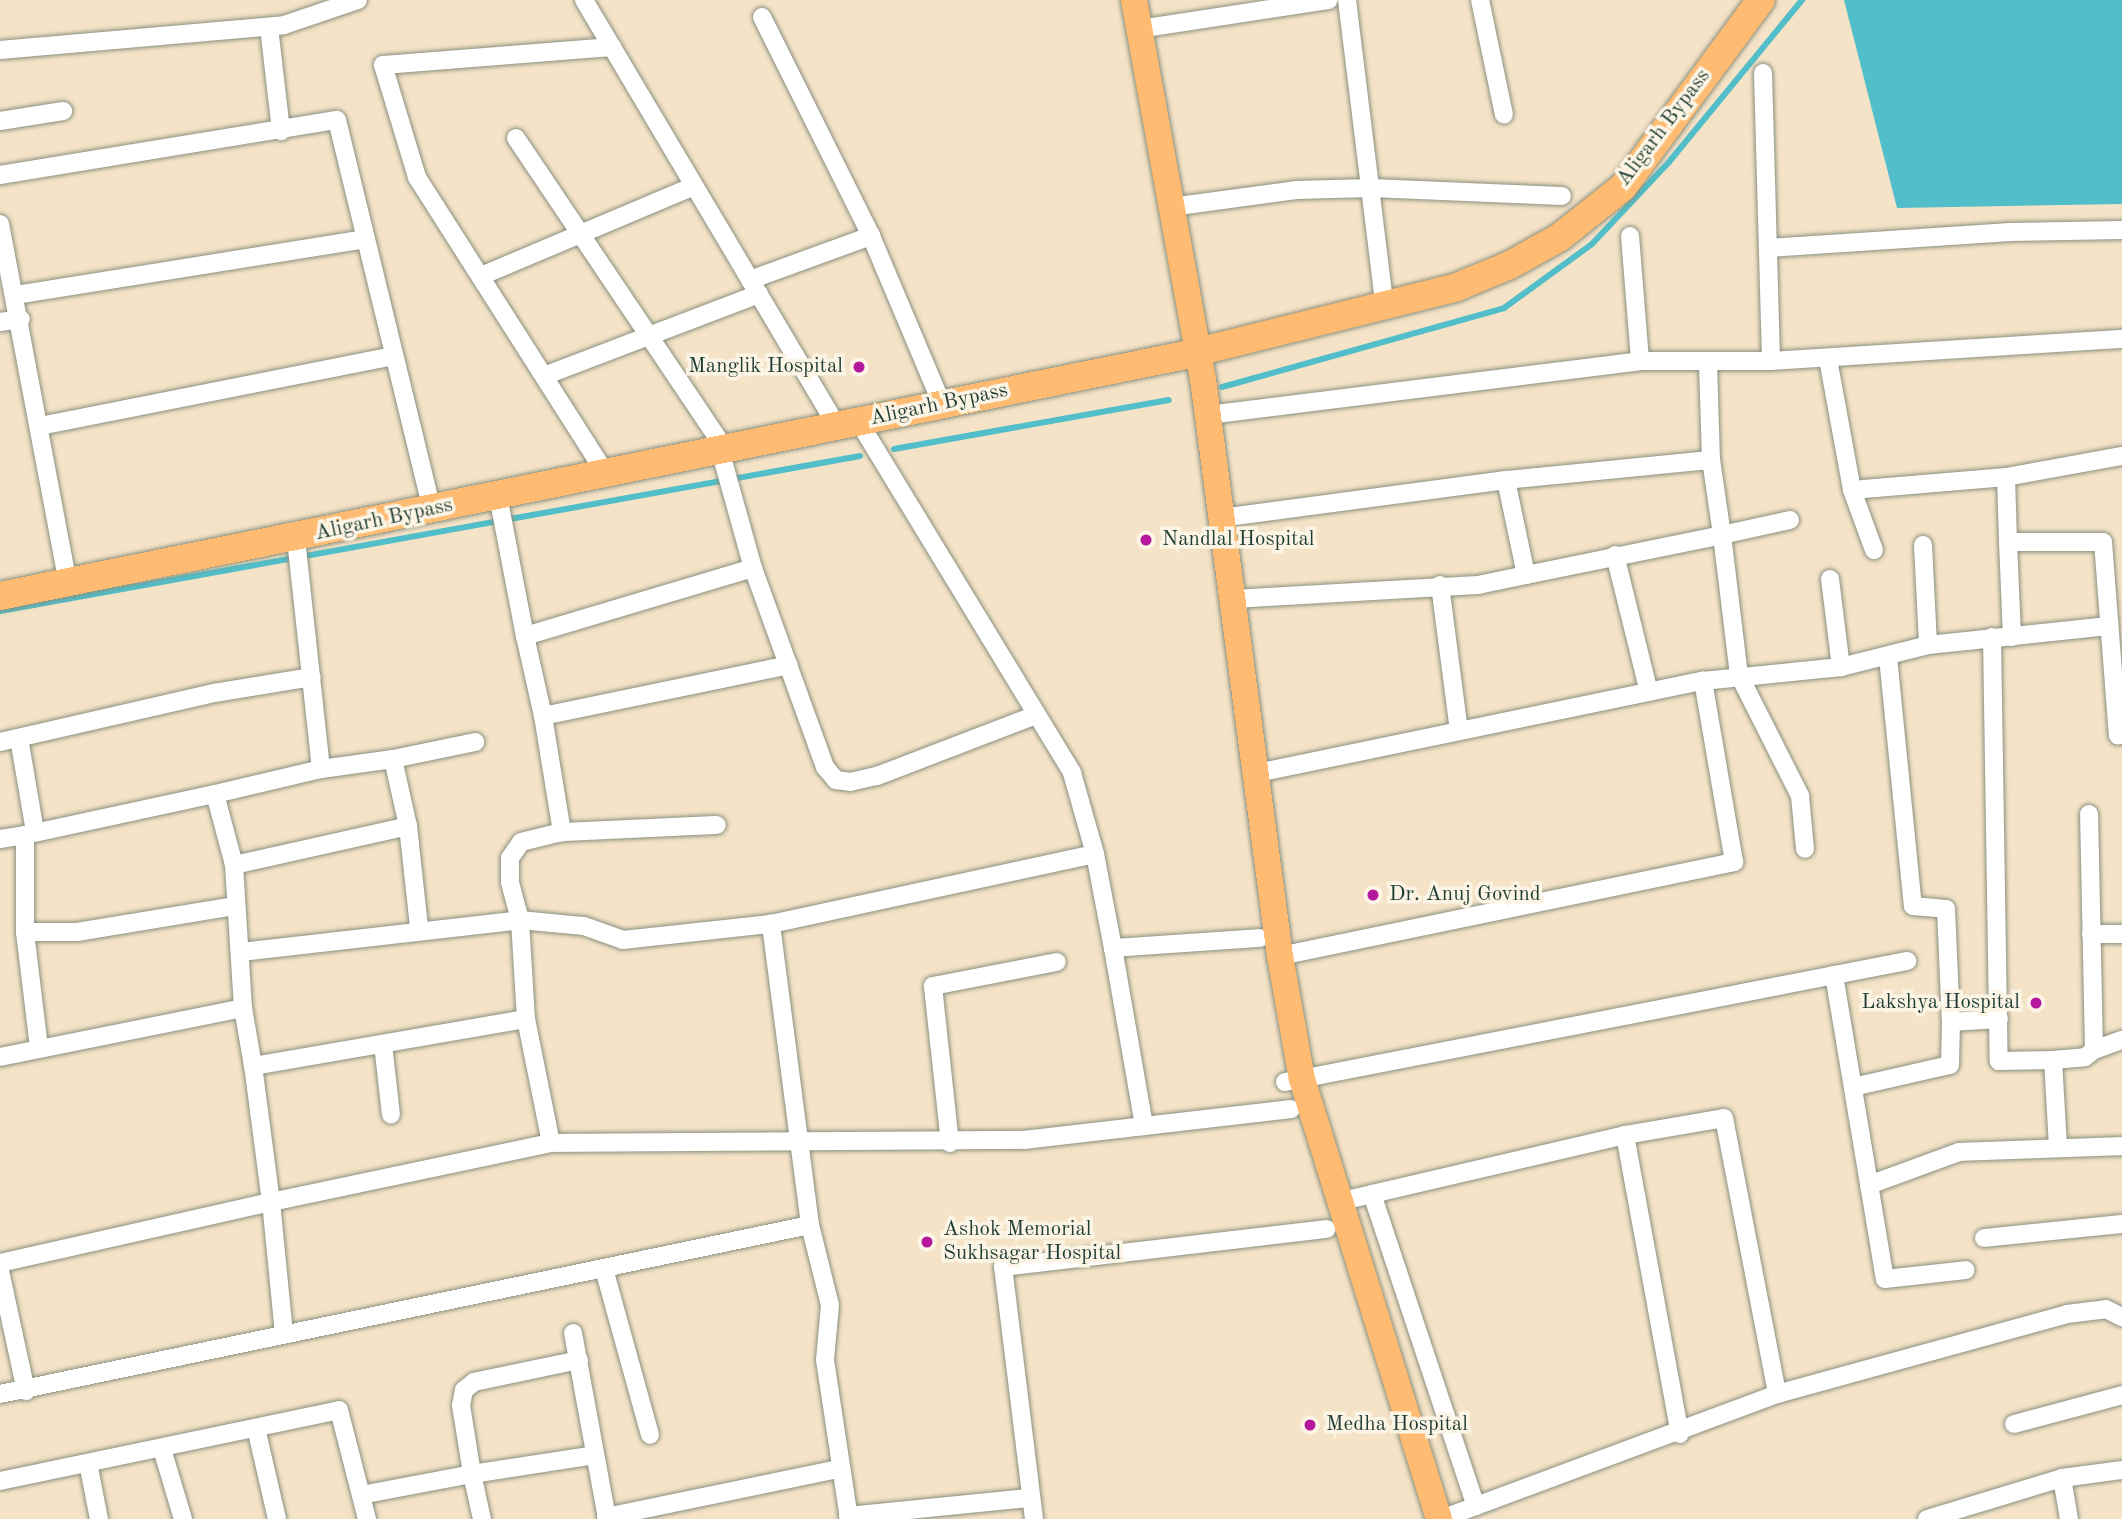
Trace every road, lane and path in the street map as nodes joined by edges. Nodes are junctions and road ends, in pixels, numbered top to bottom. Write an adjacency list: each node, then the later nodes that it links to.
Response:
1 (358, 0): 10 (street)
2 (584, 0): 12 (street)
3 (1118, 0): 40 (main road)
4 (1134, 0): 11 (main road)
5 (1329, 0): 11 (street)
6 (1347, 0): 22 (street)
7 (1480, 0): 16 (street)
8 (1761, 0): 35 (highway, Aligarh Bypass)
9 (762, 17): 28 (street)
10 (269, 27): 13 (street); 18 (street)
11 (1139, 29): 24 (main road)
12 (612, 47): 21 (street); 32 (street)
13 (0, 50)
14 (1763, 73): 31 (street)
15 (63, 111): 17 (street)
16 (1504, 115)
17 (0, 121)
18 (281, 131): 20 (street); 30 (street)
19 (516, 138): 27 (street)
20 (0, 175)
21 (694, 186): 27 (street); 33 (street)
22 (1371, 188): 23 (street); 24 (street); 35 (street)
23 (1562, 196)
24 (1171, 207): 40 (main road)
25 (0, 224): 34 (street)
26 (2122, 230): 31 (street)
27 (580, 232): 32 (street); 38 (street)
28 (871, 236): 33 (street); 47 (street)
29 (1629, 236): 43 (street)
30 (365, 239): 34 (street); 41 (street)
31 (1768, 248): 44 (street)
32 (481, 276): 46 (street)
33 (754, 287): 38 (street); 49 (street)
34 (16, 295): 36 (street)
35 (1385, 308): 40 (highway, Aligarh Bypass)
36 (21, 319): 37 (street); 50 (street)
37 (0, 322)
38 (649, 336): 46 (street); 51 (street)
39 (2122, 339): 42 (street)
40 (1189, 354): 47 (highway, Aligarh Bypass); 48 (main road); 99 (main road)
41 (394, 356): 50 (street); 59 (street)
42 (1828, 359): 44 (street); 57 (street)
43 (1640, 361): 45 (street); 48 (street)
44 (1771, 361): 45 (street)
45 (1708, 362): 53 (street)
46 (544, 376): 54 (street)
47 (942, 404): 49 (highway, Aligarh Bypass)
48 (1208, 415): 60 (main road)
49 (848, 424): 51 (highway, Aligarh Bypass); 87 (street)
50 (40, 426): 72 (street)
51 (723, 455): 54 (highway, Aligarh Bypass); 68 (street)
52 (2122, 456): 55 (street)
53 (1711, 460): 56 (street); 62 (street)
54 (606, 474): 58 (highway, Aligarh Bypass)
55 (2006, 477): 57 (street); 63 (street)
56 (1506, 480): 60 (street); 69 (street)
57 (1852, 490): 66 (street)
58 (499, 501): 59 (highway, Aligarh Bypass); 76 (street)
59 (432, 510): 65 (highway, Aligarh Bypass)
60 (1221, 518): 74 (main road)
61 (1790, 520): 62 (street)
62 (1722, 535): 67 (street); 83 (street)
63 (2008, 542): 75 (street); 78 (street)
64 (1923, 545): 79 (street)
65 (297, 550): 72 (highway, Aligarh Bypass); 84 (street)
66 (1874, 550)
67 (1615, 555): 69 (street); 86 (street)
68 (753, 568): 76 (street); 81 (street)
69 (1526, 575): 71 (street)
70 (1830, 579): 82 (street)
71 (1440, 584): 74 (street); 89 (street)
72 (68, 585): 73 (highway, Aligarh Bypass)
73 (0, 596)
74 (1233, 598): 96 (main road)
75 (2109, 626): 78 (street); 90 (street)
76 (524, 636): 88 (street)
77 (1992, 636): 78 (street); 79 (street); 124 (street)
78 (2012, 637)
79 (1928, 645): 80 (street)
80 (1888, 657): 82 (street); 125 (street)
81 (789, 665): 87 (street); 88 (street)
82 (1841, 667): 83 (street)
83 (1739, 675): 85 (street); 105 (street)
84 (312, 677): 91 (street); 95 (street)
85 (1703, 681): 86 (street); 118 (street)
86 (1649, 692): 89 (street)
87 (1036, 715): 106 (street)
88 (543, 716): 102 (street)
89 (1459, 731): 96 (street)
90 (2122, 735)
91 (19, 738): 92 (street); 103 (street)
92 (0, 742)
93 (475, 742): 94 (street)
94 (393, 759): 95 (street); 100 (street)
95 (321, 769): 97 (street)
96 (1257, 773): 99 (main road)
97 (215, 794): 103 (street); 107 (street)
98 (2088, 814): 113 (street)
99 (1254, 815): 115 (main road); 118 (main road)
100 (408, 825): 107 (street); 111 (street)
101 (716, 825): 102 (street)
102 (562, 832): 109 (street)
103 (30, 833): 104 (street); 112 (street)
104 (0, 839)
105 (1805, 849)
106 (1096, 854): 110 (street); 116 (street)
107 (234, 865): 108 (street)
108 (234, 906): 112 (street); 117 (street)
109 (520, 920): 110 (street); 111 (street); 123 (street)
110 (771, 924): 140 (street)
111 (419, 928): 117 (street)
112 (25, 932): 128 (street)
113 (2091, 934): 114 (street); 129 (street)
114 (2122, 934)
115 (1261, 938): 116 (street); 133 (main road)
116 (1113, 948): 137 (street)
117 (241, 952): 122 (street)
118 (1280, 956): 133 (main road)
119 (1907, 961): 121 (street)
120 (1057, 962): 141 (street)
121 (1834, 975): 133 (street); 134 (street)
122 (243, 1008): 128 (street); 132 (street)
123 (526, 1019): 127 (street); 139 (street)
124 (1999, 1019): 125 (street); 131 (street)
125 (1951, 1022): 134 (street)
126 (2122, 1040): 129 (street)
127 (383, 1044): 132 (street); 136 (street)
128 (39, 1047): 130 (street)
129 (2094, 1050): 131 (street)
130 (0, 1057)
131 (2053, 1060): 143 (street)
132 (253, 1066): 146 (street)
133 (1294, 1080): 135 (main road); 147 (main road)
134 (1853, 1087): 144 (street)
135 (1291, 1109): 137 (street); 150 (main road)
136 (391, 1115)
137 (1144, 1126): 141 (street)
138 (1625, 1135): 145 (street); 162 (street); 166 (street)
139 (551, 1143): 140 (street); 146 (street)
140 (803, 1143): 141 (street); 149 (street)
141 (950, 1143)
142 (2122, 1146): 143 (street)
143 (2059, 1148): 144 (street)
144 (1869, 1185): 155 (street)
145 (1372, 1194): 147 (street); 178 (street)
146 (271, 1202): 152 (street); 158 (street)
147 (1338, 1202): 188 (main road)
148 (2122, 1224): 151 (street)
149 (810, 1225): 153 (street); 171 (street)
150 (1327, 1229): 177 (street); 187 (main road)
151 (1984, 1237)
152 (0, 1262)
153 (604, 1269): 158 (street); 167 (street)
154 (0, 1270): 160 (street)
155 (1966, 1270)
156 (2122, 1317): 162 (street)
157 (573, 1333): 159 (street)
158 (285, 1334): 160 (street)
159 (579, 1360): 169 (street); 173 (street)
160 (26, 1391): 161 (street)
161 (0, 1394)
162 (1777, 1394): 166 (street)
163 (2122, 1395): 164 (street)
164 (2014, 1424)
165 (256, 1428): 168 (street); 176 (street); 183 (street)
166 (1680, 1434): 178 (street)
167 (650, 1435)
168 (162, 1449): 170 (street); 182 (street)
169 (595, 1455): 173 (street); 179 (street)
170 (88, 1463): 175 (street); 181 (street)
171 (838, 1469): 179 (street); 180 (street)
172 (2122, 1471): 174 (street)
173 (472, 1474): 176 (street); 185 (street)
174 (2063, 1478): 189 (street); 190 (street)
175 (0, 1481)
176 (361, 1495): 184 (street)
177 (1028, 1498): 180 (street); 186 (street)
178 (1476, 1506): 188 (street)
179 (607, 1518)
180 (849, 1518)
181 (99, 1519)
182 (183, 1519)
183 (277, 1519)
184 (367, 1519)
185 (482, 1519)
186 (1034, 1519)
187 (1420, 1519)
188 (1440, 1519)
189 (1927, 1519)
190 (2069, 1519)

